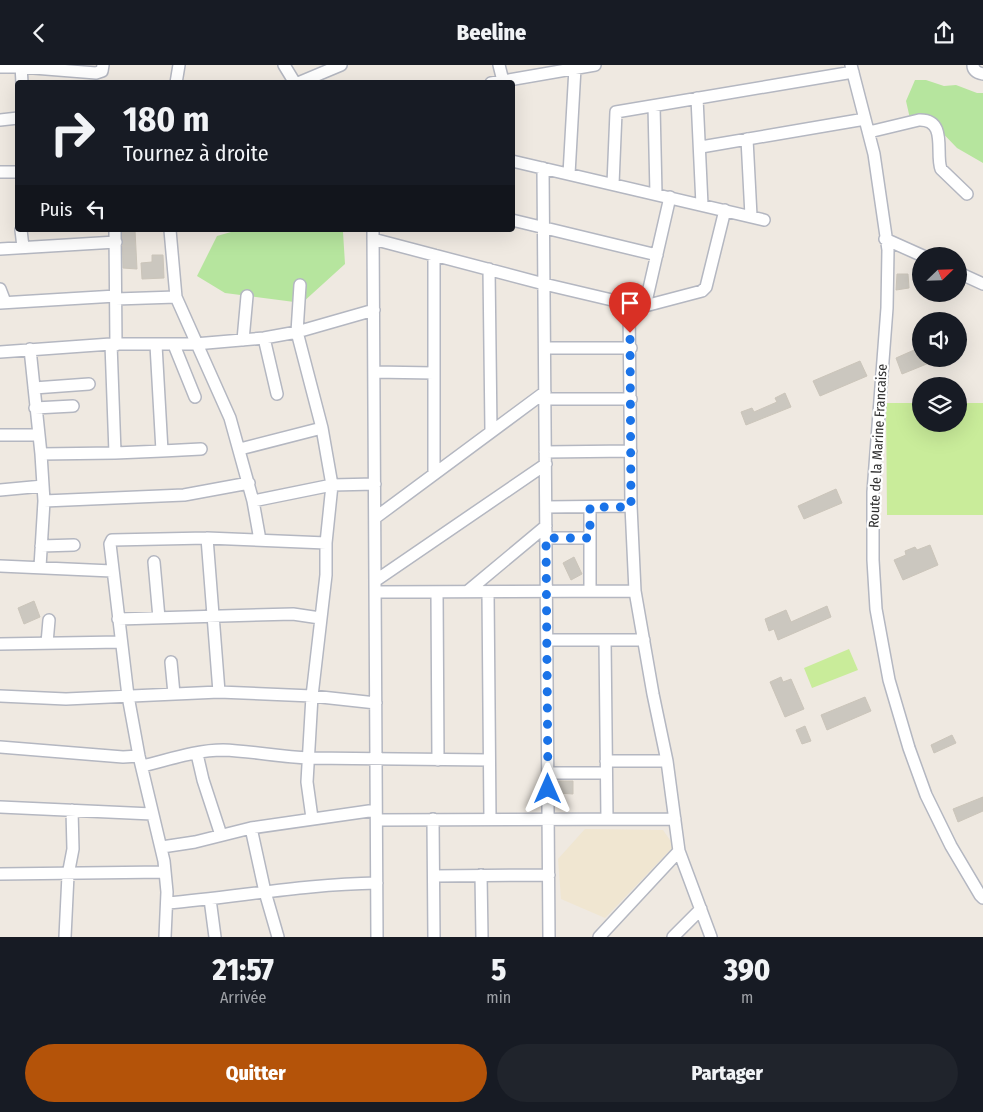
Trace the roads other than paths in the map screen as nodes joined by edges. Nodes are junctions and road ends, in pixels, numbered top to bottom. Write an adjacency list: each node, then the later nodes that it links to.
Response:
1 (103, 65): 8 (street)
2 (179, 65): 15 (street)
3 (284, 65): 16 (street)
4 (342, 65): 17 (street)
5 (500, 65): 18 (street)
6 (595, 65): 10 (street)
7 (973, 65): 13 (street)
8 (21, 66): 9 (street); 14 (street)
9 (0, 67)
10 (575, 68): 11 (street); 32 (street)
11 (545, 69): 19 (street)
12 (852, 69): 20 (street); 23 (street, Route de la Marine Francaise)
13 (983, 74)
14 (22, 80)
15 (176, 80)
16 (295, 80)
17 (304, 80)
18 (497, 80)
19 (504, 80)
20 (698, 99): 21 (street); 27 (street)
21 (654, 106): 33 (street); 34 (street)
22 (15, 118): 24 (street)
23 (865, 119): 25 (street, Route de la Marine Francaise); 26 (street)
24 (0, 120)
25 (869, 132): 35 (street); 47 (street, Route de la Marine Francaise)
26 (747, 139): 27 (street); 39 (street)
27 (701, 147): 37 (street)
28 (515, 162): 29 (street)
29 (543, 168): 32 (street); 42 (street)
30 (0, 172): 31 (street)
31 (15, 172)
32 (569, 174): 33 (street)
33 (613, 184): 34 (street)
34 (656, 194): 36 (street)
35 (967, 194)
36 (670, 197): 37 (street); 53 (street)
37 (702, 205): 38 (street)
38 (725, 210): 39 (street); 65 (street)
39 (751, 216): 40 (street)
40 (764, 219)
41 (515, 221): 42 (street)
42 (544, 227): 53 (street); 56 (street)
43 (21, 232): 49 (street)
44 (115, 232): 48 (street)
45 (170, 232): 62 (street)
46 (373, 234): 52 (street); 66 (street)
47 (886, 239): 51 (street); 181 (street, Route de la Marine Francaise)
48 (116, 242): 49 (street); 61 (street)
49 (23, 247): 50 (street)
50 (0, 249)
51 (912, 251)
52 (434, 255): 54 (street); 79 (street)
53 (657, 255): 65 (street)
54 (489, 269): 56 (street); 89 (street)
55 (968, 277): 57 (street)
56 (544, 284): 64 (street); 74 (street)
57 (983, 284)
58 (300, 285): 67 (street)
59 (0, 289): 63 (street)
60 (248, 296): 69 (street)
61 (116, 297): 62 (street); 63 (street); 71 (street)
62 (176, 297): 70 (street)
63 (2, 302)
64 (629, 304): 65 (street); 75 (street)
65 (645, 305)
66 (374, 310): 67 (street); 78 (street)
67 (297, 332): 68 (street); 88 (street)
68 (264, 338): 69 (street); 82 (street)
69 (243, 340): 70 (street)
70 (196, 344): 73 (street); 93 (street)
71 (114, 345): 72 (street); 76 (street); 97 (street)
72 (156, 345): 73 (street); 94 (street)
73 (174, 345): 84 (street)
74 (545, 348): 75 (street); 83 (street)
75 (631, 348): 85 (street)
76 (30, 349): 77 (street); 81 (street)
77 (0, 352)
78 (374, 372): 79 (street); 102 (street)
79 (434, 373): 100 (street)
80 (90, 384): 81 (street)
81 (34, 388): 87 (street)
82 (277, 394)
83 (545, 396): 85 (street); 89 (street); 96 (street)
84 (195, 397)
85 (631, 399): 95 (street)
86 (73, 406): 87 (street)
87 (36, 408): 91 (street)
88 (322, 428): 93 (street); 104 (street)
89 (491, 431): 100 (street)
90 (0, 435): 91 (street)
91 (39, 435): 98 (street)
92 (201, 449): 94 (street)
93 (240, 449): 101 (street)
94 (162, 451): 97 (street)
95 (631, 451): 96 (street); 110 (street)
96 (545, 452): 99 (street)
97 (115, 453): 98 (street)
98 (41, 454): 103 (street)
99 (546, 464): 108 (street); 123 (street)
100 (434, 473): 111 (street)
101 (249, 483): 106 (street); 107 (street)
102 (374, 484): 104 (street); 111 (street)
103 (43, 485): 105 (street); 106 (street)
104 (332, 485): 107 (street); 116 (street)
105 (0, 490)
106 (44, 501): 117 (street)
107 (253, 501): 115 (street)
108 (546, 507): 109 (street); 112 (street)
109 (590, 507): 110 (street); 114 (street)
110 (631, 507): 127 (street)
111 (375, 518): 123 (street)
112 (546, 532): 114 (street); 124 (street); 125 (street)
113 (207, 538): 115 (street); 122 (street); 130 (street)
114 (590, 538): 126 (street)
115 (260, 540): 116 (street)
116 (326, 543): 132 (street)
117 (41, 545): 118 (street); 121 (street)
118 (74, 545)
119 (154, 562): 131 (street)
120 (0, 566): 121 (street)
121 (40, 567): 122 (street)
122 (112, 571): 133 (street)
123 (375, 586): 128 (street); 147 (street)
124 (468, 591): 128 (street); 129 (street)
125 (547, 591): 126 (street); 129 (street); 135 (street)
126 (590, 591): 127 (street)
127 (635, 591): 137 (street)
128 (437, 592): 152 (street)
129 (488, 592): 153 (street)
130 (212, 616): 131 (street); 132 (street); 142 (street)
131 (159, 618): 133 (street)
132 (320, 618): 146 (street)
133 (118, 619): 138 (street)
134 (49, 620): 140 (street)
135 (547, 640): 136 (street); 157 (street)
136 (605, 640): 137 (street); 155 (street)
137 (644, 640): 156 (street)
138 (121, 642): 140 (street); 145 (street)
139 (0, 643): 140 (street)
140 (47, 643)
141 (171, 662): 143 (street)
142 (219, 692): 143 (street); 146 (street)
143 (174, 694): 145 (street)
144 (0, 696): 145 (street)
145 (128, 696): 154 (street)
146 (312, 696): 147 (street); 150 (street)
147 (376, 703): 151 (street)
148 (0, 747): 154 (street)
149 (196, 753): 150 (street); 154 (street); 170 (street)
150 (308, 758): 151 (street); 163 (street)
151 (376, 760): 152 (street); 162 (street)
152 (438, 760): 153 (street)
153 (489, 760): 165 (street)
154 (141, 761): 161 (street)
155 (606, 761): 156 (street); 158 (street)
156 (667, 761): 168 (street)
157 (548, 773): 158 (street); 166 (street)
158 (606, 773): 167 (street)
159 (0, 807): 160 (street)
160 (72, 810): 161 (street); 175 (street)
161 (152, 814): 171 (street)
162 (376, 815): 163 (street); 164 (street); 179 (street)
163 (312, 818): 169 (street)
164 (433, 819): 165 (street); 178 (street)
165 (490, 819): 166 (street)
166 (548, 819): 167 (street); 177 (street)
167 (607, 819): 168 (street)
168 (675, 819): 172 (street)
169 (251, 828): 170 (street); 180 (street)
170 (221, 835): 171 (street)
171 (162, 847): 173 (street)
172 (679, 851): 184 (street); 193 (street)
173 (165, 872): 175 (street); 183 (street)
174 (0, 875): 175 (street)
175 (68, 875): 185 (street)
176 (481, 875): 177 (street); 178 (street); 191 (street)
177 (549, 875): 192 (street)
178 (434, 876): 190 (street)
179 (377, 883): 180 (street); 189 (street)
180 (265, 891): 182 (street); 188 (street)
181 (983, 898)
182 (210, 899): 183 (street); 187 (street)
183 (167, 903): 186 (street)
184 (701, 909): 194 (street); 195 (street)
185 (65, 937)
186 (165, 937)
187 (215, 937)
188 (278, 937)
189 (377, 937)
190 (434, 937)
191 (482, 937)
192 (549, 937)
193 (599, 937)
194 (673, 937)
195 (711, 937)

